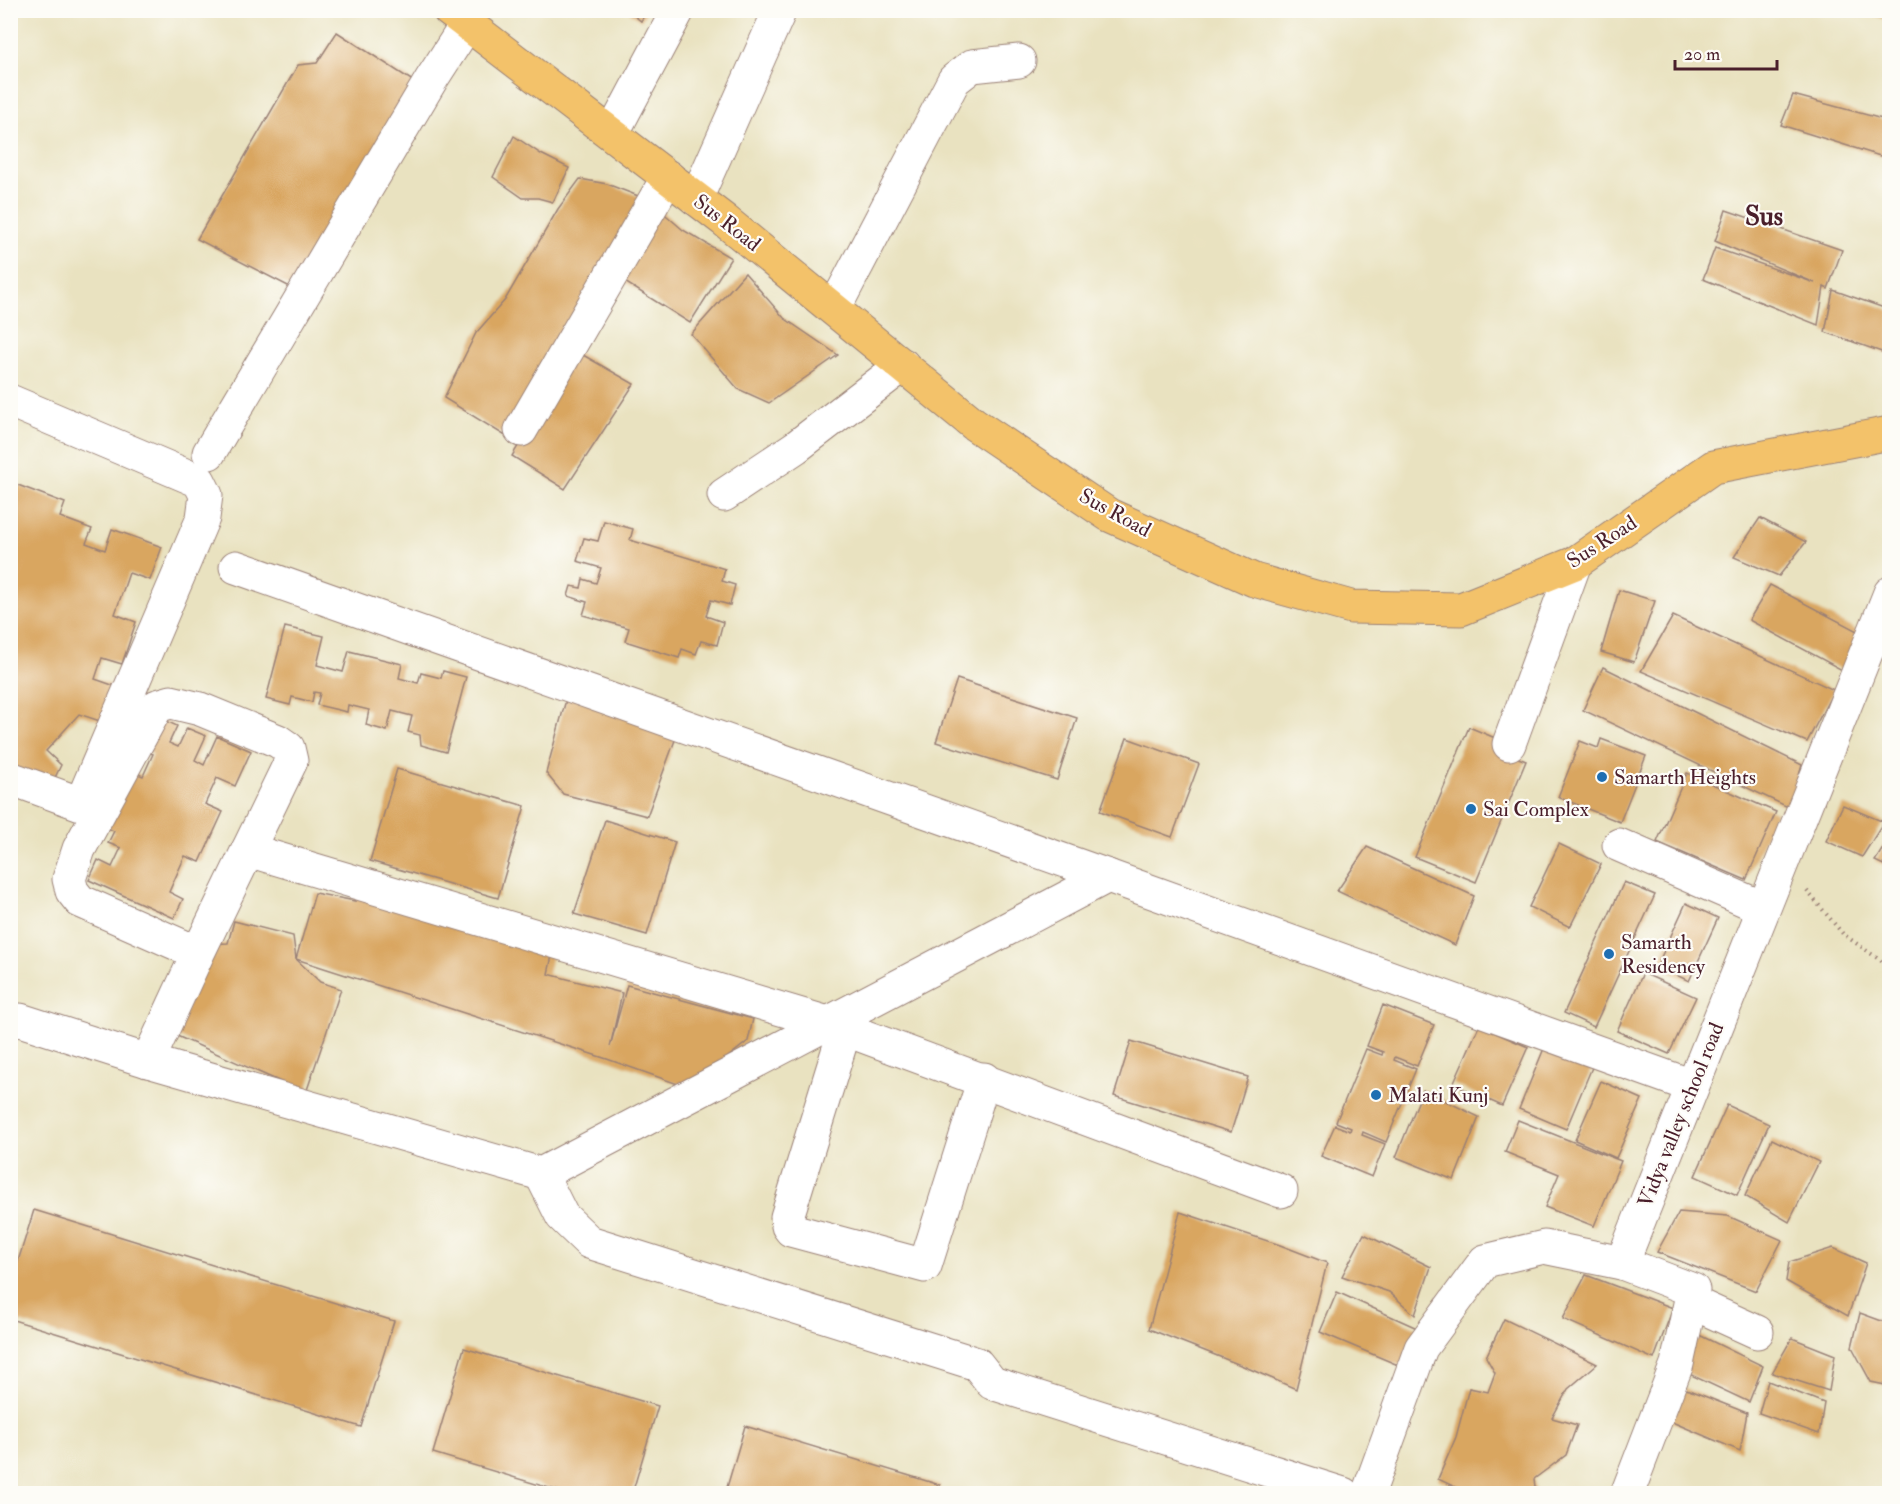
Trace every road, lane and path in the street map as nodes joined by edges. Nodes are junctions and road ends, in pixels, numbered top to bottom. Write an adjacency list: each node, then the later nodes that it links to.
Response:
1 (678, 10): 5 (street)
2 (780, 10): 7 (street)
3 (458, 17): 5 (main road, Sus Road); 13 (street)
4 (1019, 61): 8 (street)
5 (612, 134): 6 (main road, Sus Road)
6 (668, 177): 7 (main road, Sus Road); 11 (street)
7 (696, 199): 8 (main road, Sus Road)
8 (834, 309): 9 (main road, Sus Road)
9 (903, 365): 14 (street); 15 (main road, Sus Road)
10 (10, 401): 19 (street)
11 (521, 430)
12 (1890, 433): 15 (main road, Sus Road)
13 (209, 453)
14 (724, 495)
15 (1575, 563): 18 (street)
16 (236, 567): 23 (street)
17 (1890, 593): 22 (street, Vidya valley school road)
18 (1509, 744)
19 (10, 777)
20 (1619, 845): 24 (street)
21 (248, 850): 25 (street); 25 (street); 28 (street)
22 (1782, 861): 24 (street, Vidya valley school road); 26 (path)
23 (1108, 876): 28 (street); 30 (street)
24 (1763, 908): 30 (street, Vidya valley school road)
25 (198, 953): 29 (street)
26 (1890, 967)
27 (20, 1020): 29 (street)
28 (837, 1034): 31 (street); 31 (street); 32 (street)
29 (148, 1061): 32 (street)
30 (1692, 1086): 34 (street, Vidya valley school road)
31 (981, 1089): 33 (street)
32 (542, 1174): 37 (street)
33 (1281, 1191)
34 (1622, 1263): 35 (street); 38 (street)
35 (1690, 1302): 36 (street); 39 (street)
36 (1757, 1332)
37 (1343, 1494)
38 (1368, 1494)
39 (1627, 1494)

